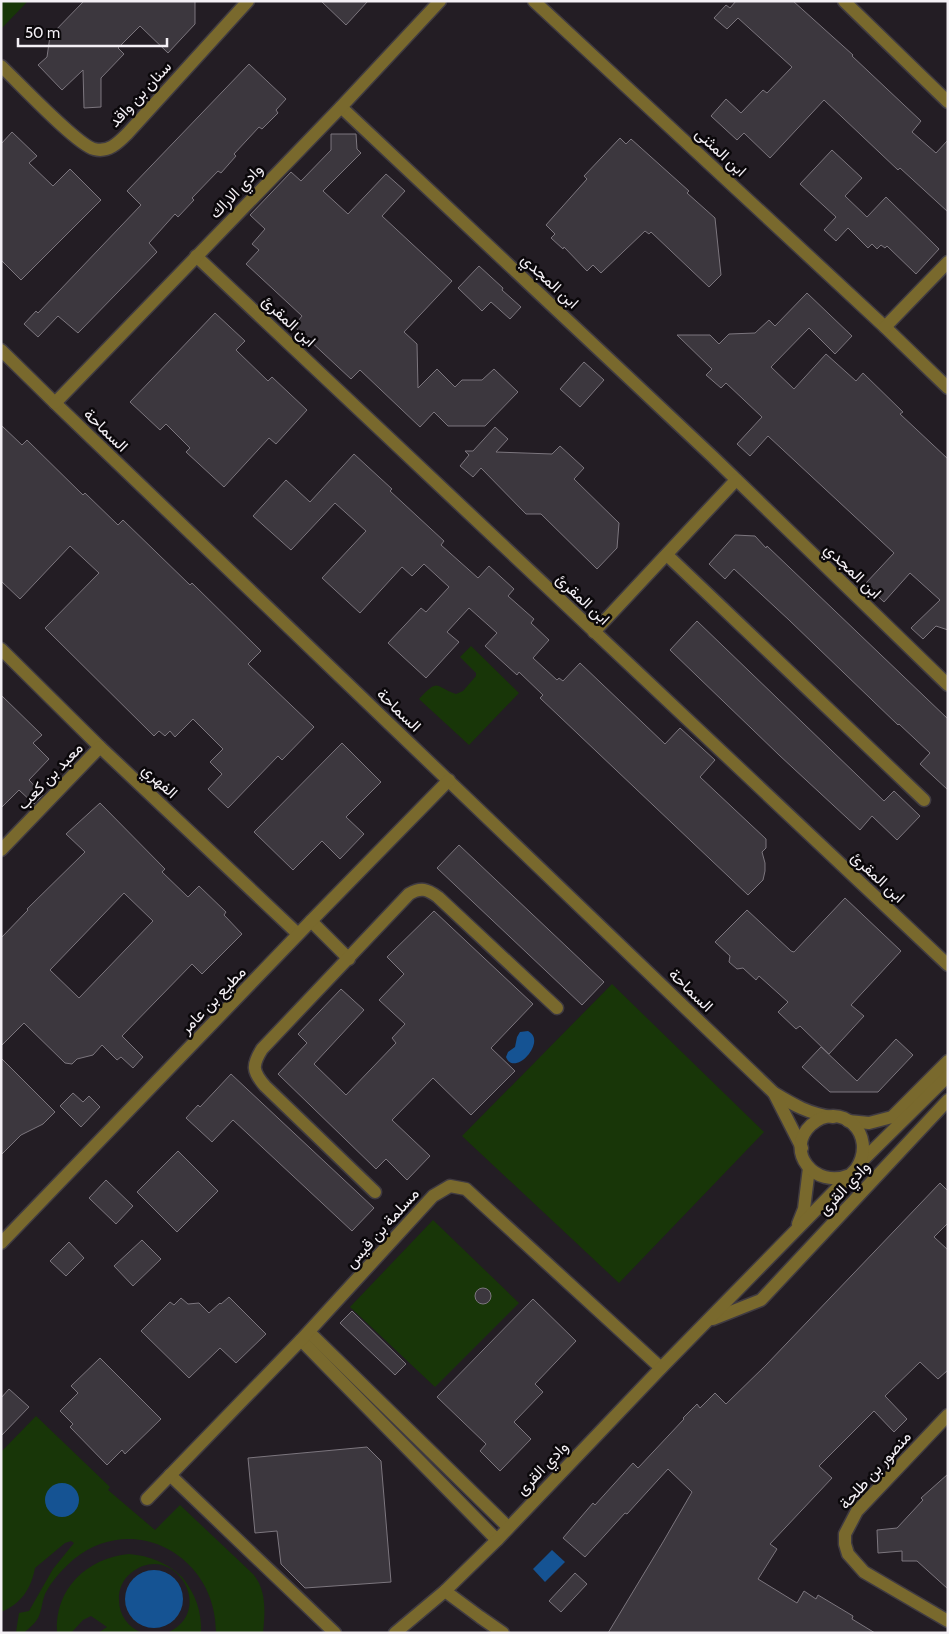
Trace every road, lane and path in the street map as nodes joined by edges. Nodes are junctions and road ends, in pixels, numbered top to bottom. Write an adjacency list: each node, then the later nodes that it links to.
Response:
1 (440, 1): 7 (street, وادي الاراك)
2 (534, 1): 10 (street, ابن المثنى)
3 (844, 1): 6 (street)
4 (241, 3): 5 (street, سنان بن واقد)
5 (1, 66)
6 (948, 102)
7 (341, 106): 8 (street, وادي الاراك); 14 (street, ابن المجدي)
8 (196, 256): 13 (street, وادي الاراك); 16 (street, ابن المقرئ)
9 (948, 262): 10 (street)
10 (885, 327): 12 (street, ابن المثنى)
11 (1, 350): 13 (street, السماحة)
12 (948, 388)
13 (55, 403): 20 (street, السماحة)
14 (736, 480): 15 (street); 18 (street, ابن المجدي)
15 (667, 555): 16 (street); 21 (street)
16 (594, 632): 26 (street, ابن المقرئ)
17 (1, 649): 19 (street, الفهري)
18 (948, 685)
19 (100, 747): 22 (street, معبد بن كعب); 24 (street, الفهري)
20 (449, 780): 23 (street, مطيع بن عامر); 30 (street, السماحة)
21 (924, 800)
22 (1, 850)
23 (311, 921): 24 (street, مطيع بن عامر); 25 (street)
24 (298, 934): 40 (street, مطيع بن عامر)
25 (349, 959): 27 (street); 38 (street)
26 (948, 965)
27 (557, 1008)
28 (948, 1061): 33 (street)
29 (948, 1076): 35 (street, وادي القرى)
30 (774, 1093): 32 (street, السماحة); 34 (street, السماحة)
31 (948, 1100): 41 (street, وادي القرى)
32 (833, 1117): 33 (street); 34 (street)
33 (848, 1121): 35 (street)
34 (802, 1148): 36 (street)
35 (861, 1162): 37 (street)
36 (809, 1168): 37 (street); 39 (street, وادي القرى)
37 (850, 1174): 39 (street, وادي القرى)
38 (374, 1192)
39 (795, 1231): 41 (street, وادي القرى)
40 (1, 1243)
41 (708, 1321): 43 (street, وادي القرى)
42 (305, 1336): 43 (street, مسلمة بن قيس); 45 (street, مسلمة بن قيس); 47 (street); 48 (street)
43 (661, 1368): 47 (street, وادي القرى)
44 (948, 1415): 50 (street, منصور بن طلحة)
45 (170, 1475): 46 (street, مسلمة بن قيس); 51 (street)
46 (147, 1499)
47 (508, 1527): 48 (street, وادي القرى)
48 (496, 1540): 49 (street, وادي القرى)
49 (445, 1590): 52 (street, وادي القرى); 53 (street)
50 (948, 1621)
51 (334, 1633)
52 (395, 1633)
53 (503, 1633)

